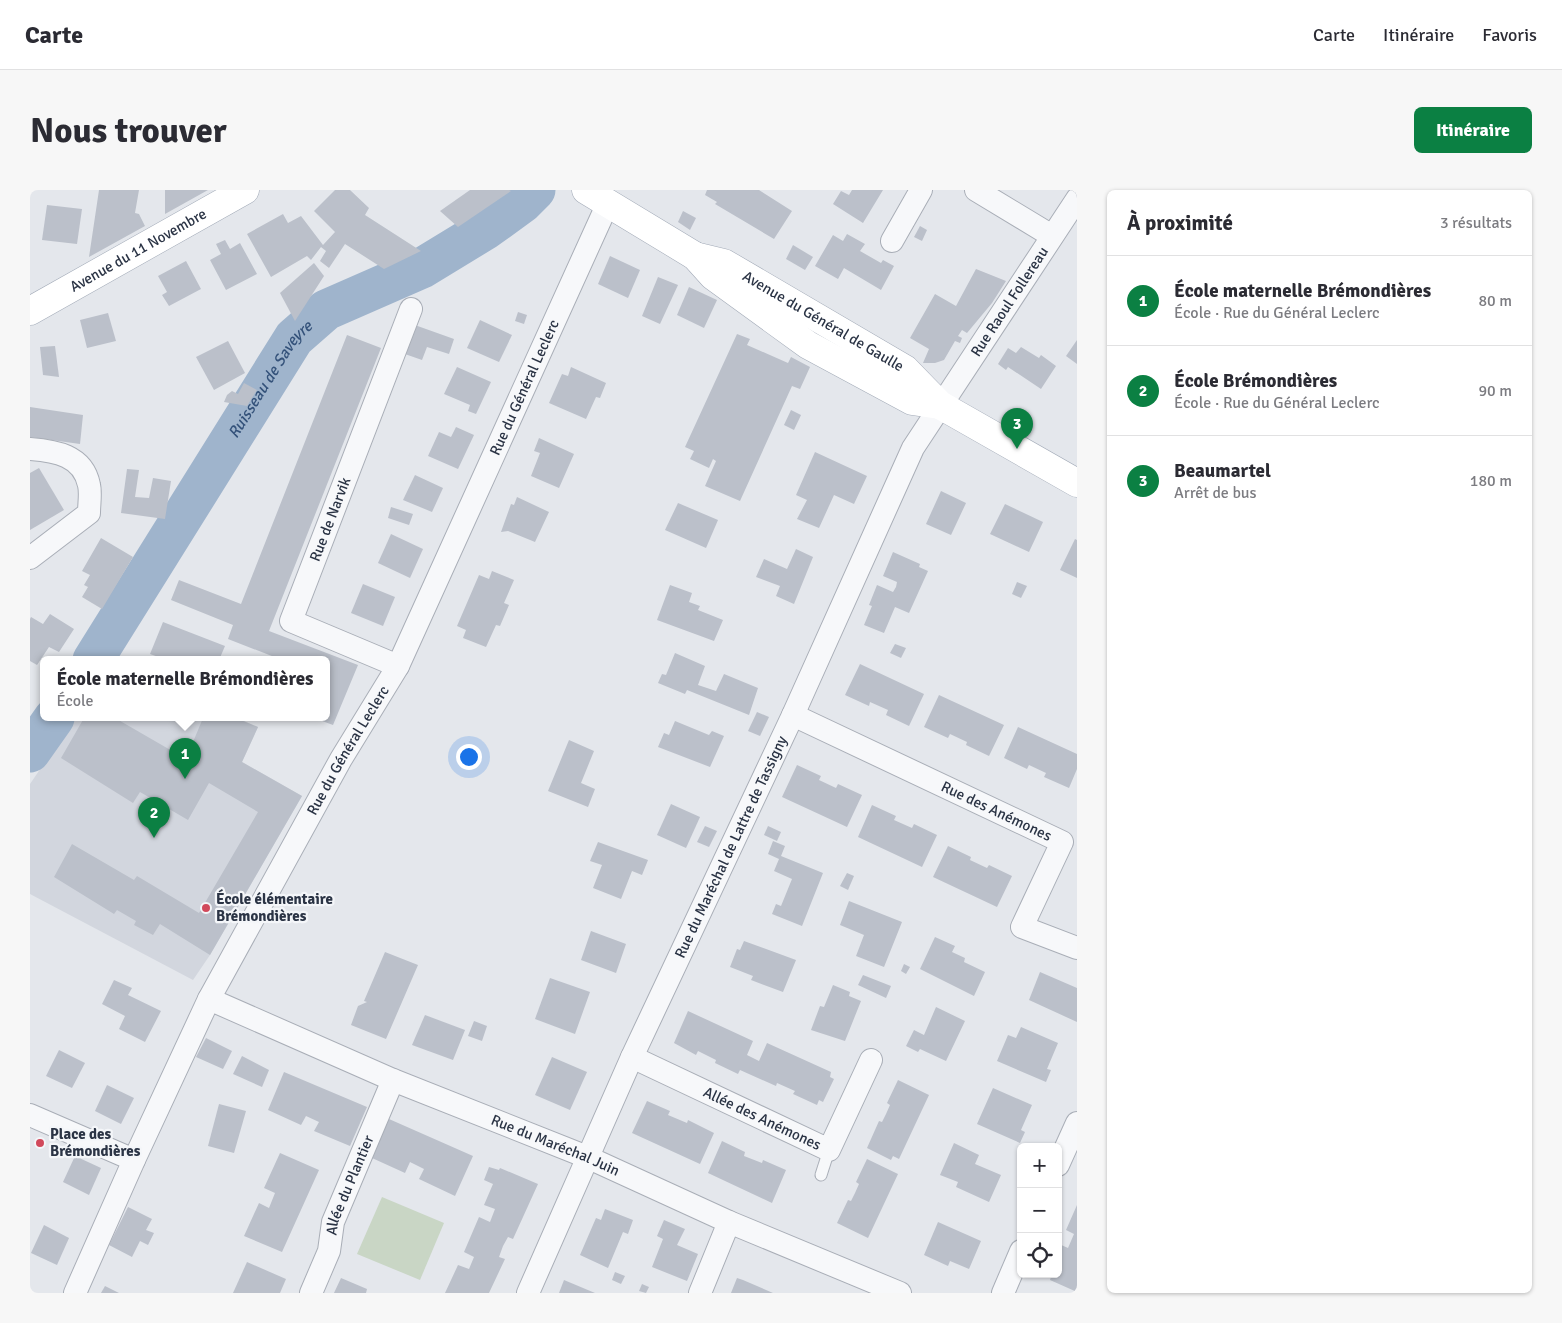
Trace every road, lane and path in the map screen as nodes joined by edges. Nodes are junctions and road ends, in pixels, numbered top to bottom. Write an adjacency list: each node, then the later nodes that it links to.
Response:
1 (245, 190): 10 (main road, Avenue du 11 Novembre)
2 (921, 190): 7 (street)
3 (976, 190): 6 (street)
4 (594, 194): 8 (main road, Avenue du Général de Gaulle); 15 (street, Rue du Général Leclerc)
5 (1077, 198): 6 (street, Rue Raoul Follereau)
6 (1052, 236): 11 (street, Rue Raoul Follereau)
7 (892, 241)
8 (695, 256): 11 (main road, Avenue du Général de Gaulle); 11 (main road, Avenue du Général de Gaulle)
9 (411, 309): 15 (street, Rue de Narvik)
10 (30, 311)
11 (940, 405): 13 (main road, Avenue du Général de Gaulle); 16 (street, Rue du Maréchal de Lattre de Tassigny)
12 (30, 448): 14 (street)
13 (1077, 483)
14 (30, 558)
15 (398, 666): 18 (street, Rue du Général Leclerc)
16 (793, 715): 17 (street, Rue des Anémones); 19 (street, Rue du Maréchal de Lattre de Tassigny)
17 (1077, 948)
18 (210, 999): 21 (street, Rue du Maréchal Juin); 27 (street, Rue du Général Leclerc)
19 (632, 1057): 24 (street, Allée des Anémones); 25 (street, Rue du Maréchal de Lattre de Tassigny)
20 (871, 1060): 24 (street, Allée des Anémones)
21 (393, 1080): 25 (street, Rue du Maréchal Juin); 33 (street, Allée du Plantier)
22 (30, 1115): 27 (street)
23 (1077, 1123): 26 (street)
24 (829, 1150): 28 (lane)
25 (587, 1156): 29 (street, Rue du Maréchal Juin); 34 (street, Rue du Maréchal de Lattre de Tassigny)
26 (1062, 1156)
27 (134, 1160): 32 (street, Rue du Général Leclerc)
28 (821, 1176)
29 (729, 1222): 31 (street, Rue du Maréchal Juin); 35 (street)
30 (1017, 1260): 37 (street)
31 (867, 1287): 36 (street, Rue du Maréchal Juin)
32 (75, 1293)
33 (310, 1293)
34 (528, 1293)
35 (700, 1293)
36 (900, 1293)
37 (1003, 1293)

